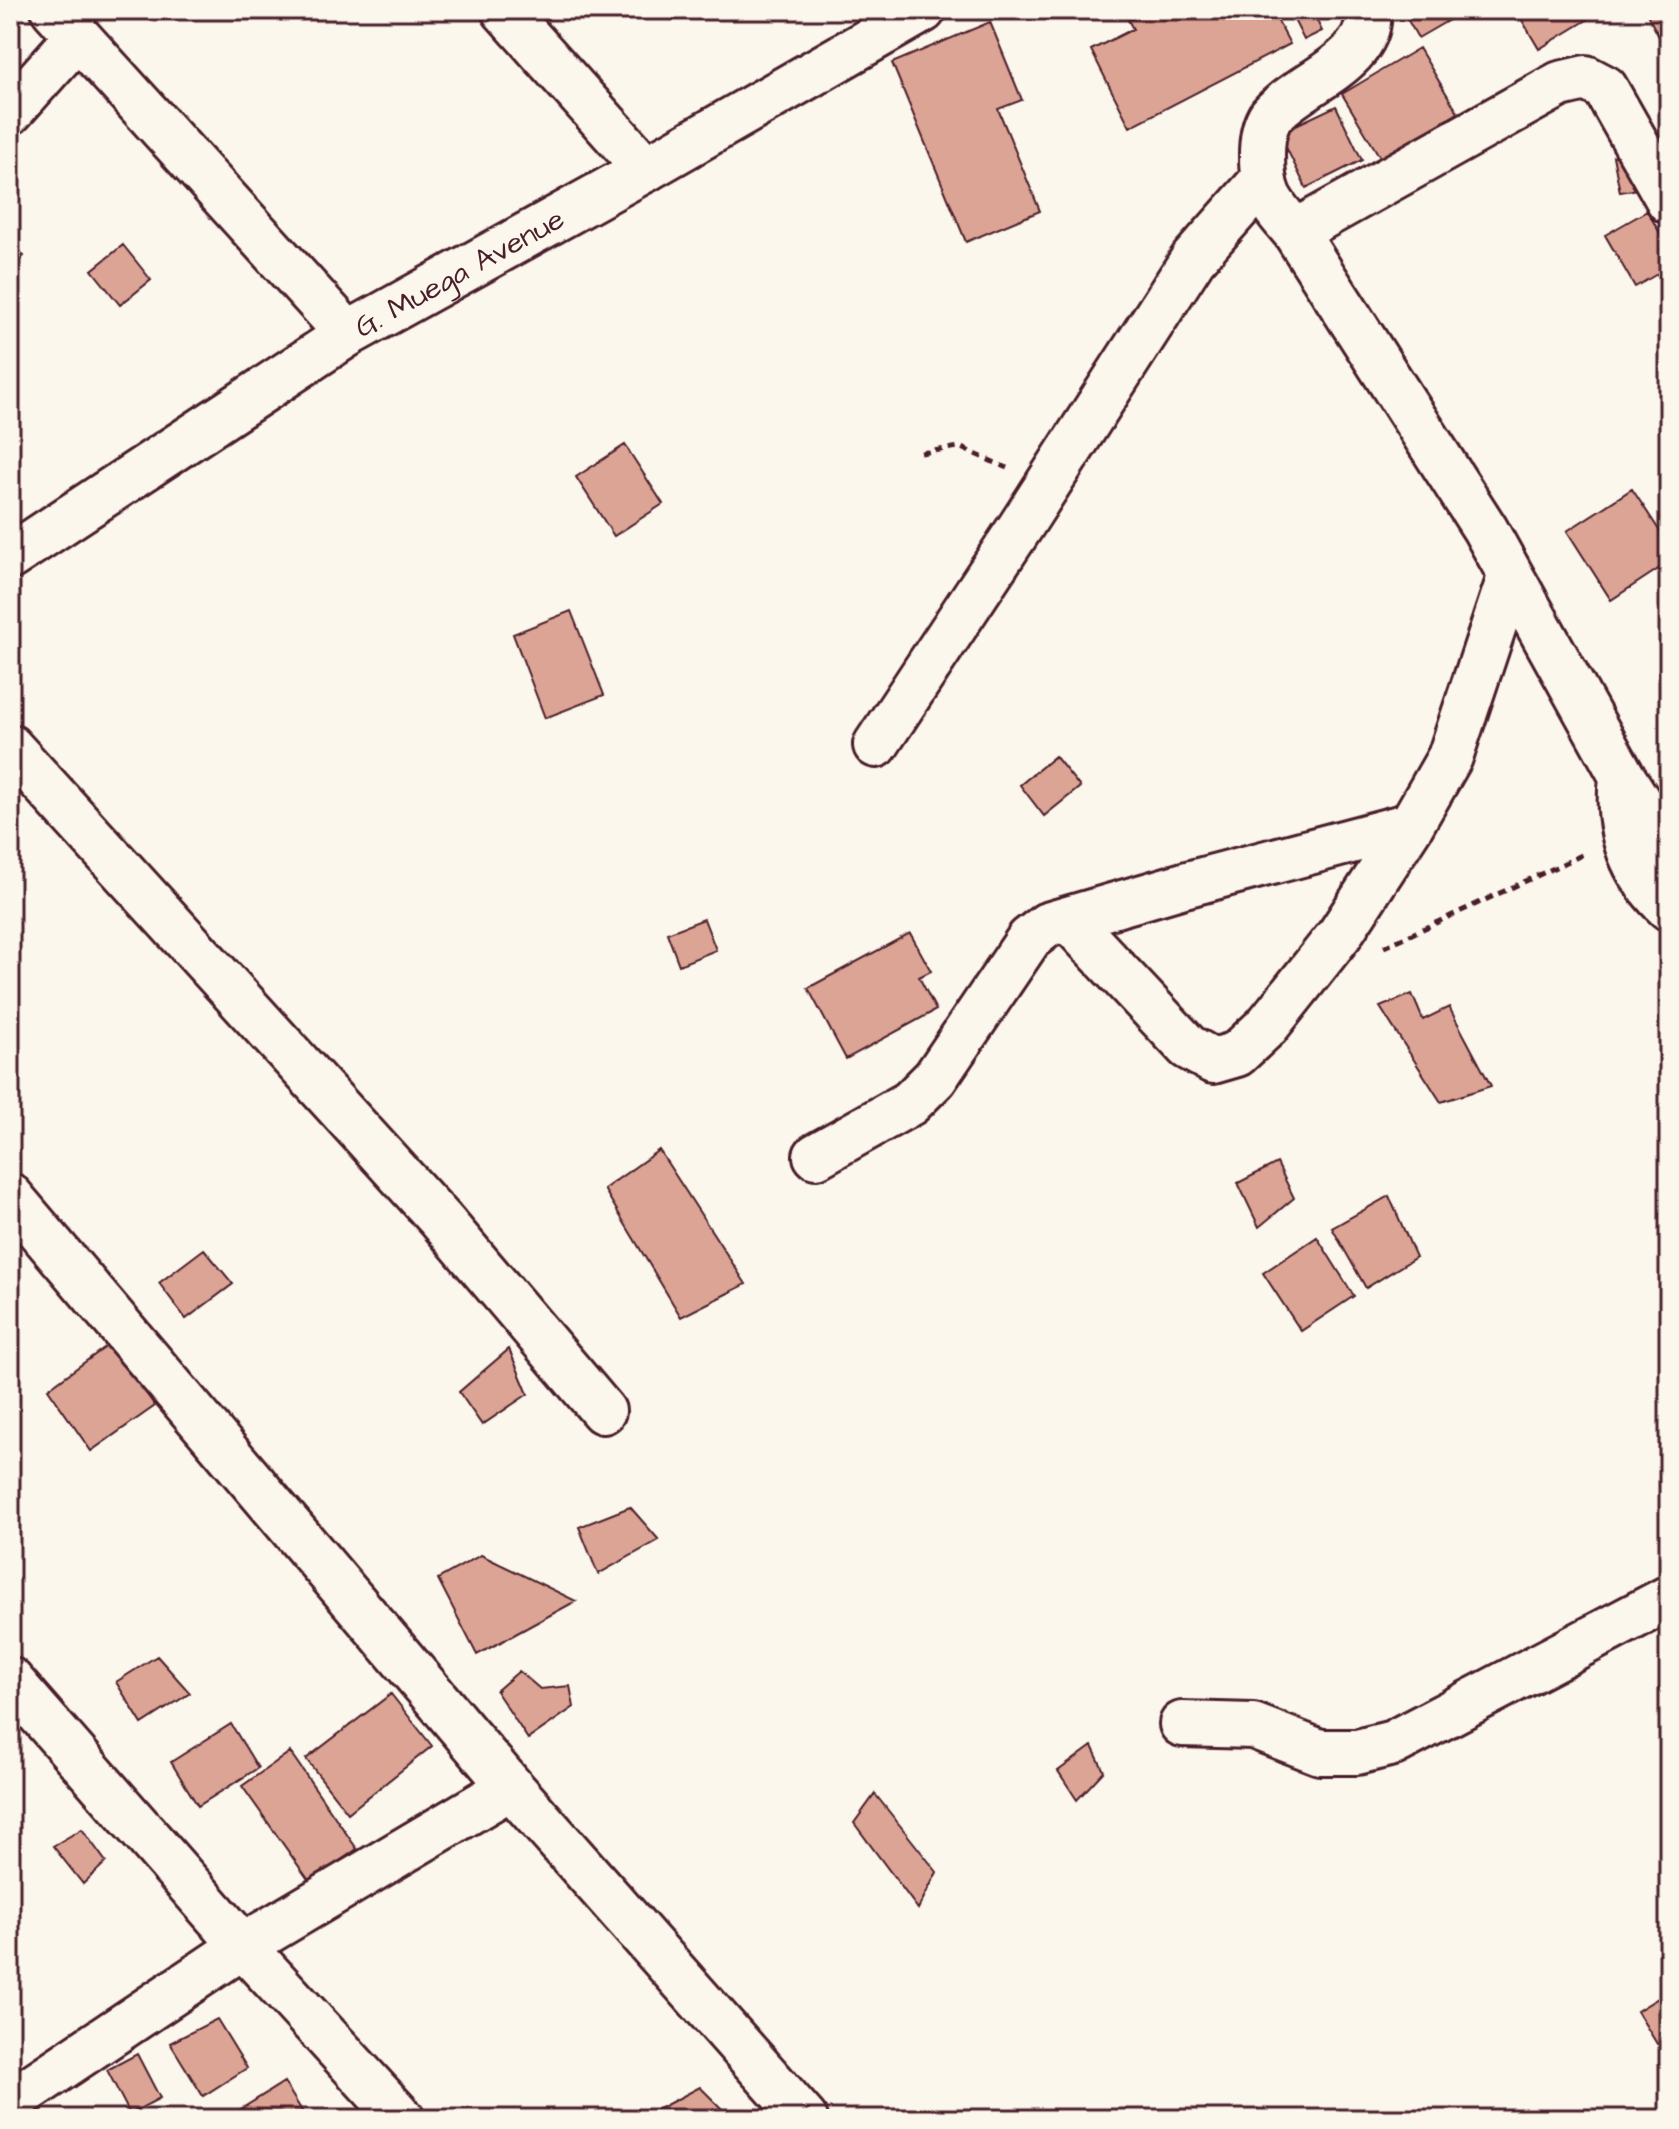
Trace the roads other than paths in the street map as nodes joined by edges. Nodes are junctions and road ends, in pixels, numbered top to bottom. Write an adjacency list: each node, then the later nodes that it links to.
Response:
1 (504, 10): 6 (street)
2 (923, 10): 6 (street, G. Muega Avenue)
3 (1368, 10): 7 (street)
4 (66, 23): 5 (street); 10 (street)
5 (10, 112)
6 (646, 169): 10 (street, G. Muega Avenue)
7 (1262, 181): 9 (street); 13 (street)
8 (1669, 201): 9 (street)
9 (1295, 232): 12 (street)
10 (348, 334): 11 (street, G. Muega Avenue)
11 (10, 557)
12 (1510, 577): 15 (street); 16 (street)
13 (876, 745)
14 (10, 747): 22 (street)
15 (1622, 776): 17 (street); 18 (street)
16 (1411, 825): 19 (street); 19 (street)
17 (1669, 851)
18 (1669, 908)
19 (1069, 920): 20 (street)
20 (816, 1156)
21 (10, 1196): 26 (street)
22 (603, 1411)
23 (1669, 1598): 25 (street)
24 (10, 1680): 27 (street)
25 (1182, 1724)
26 (511, 1787): 27 (street); 30 (street)
27 (243, 1946): 28 (street); 29 (street)
28 (10, 2102)
29 (402, 2119)
30 (805, 2119)

